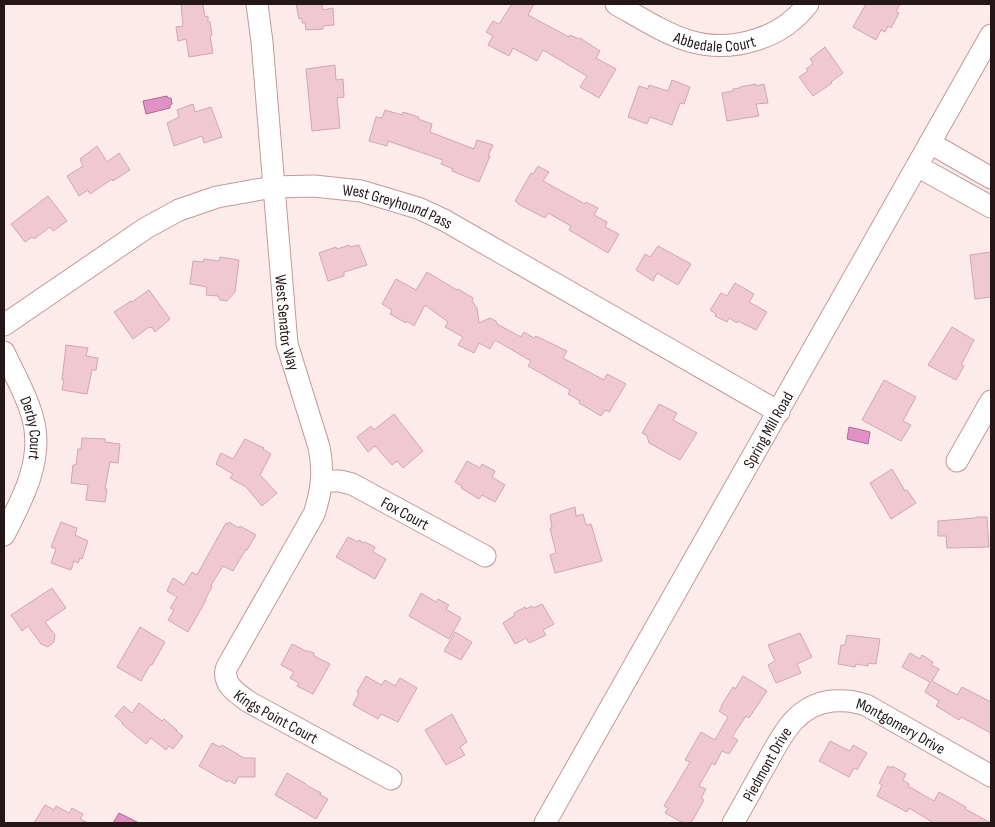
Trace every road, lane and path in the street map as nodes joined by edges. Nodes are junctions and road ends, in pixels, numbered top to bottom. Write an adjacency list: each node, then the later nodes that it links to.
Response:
1 (257, 4): 8 (street, West Senator Way)
2 (616, 4): 3 (street, Abbedale Court)
3 (808, 4)
4 (991, 34): 5 (street, Spring Mill Road)
5 (930, 143): 6 (street, Spring Mill Road); 7 (street)
6 (917, 166): 9 (street); 13 (street, Spring Mill Road)
7 (991, 178)
8 (274, 187): 10 (street, West Greyhound Pass); 13 (street, West Greyhound Pass); 15 (street, West Senator Way)
9 (991, 207)
10 (4, 325)
11 (4, 352): 16 (street, Derby Court)
12 (991, 401): 14 (street)
13 (779, 412): 22 (street, Spring Mill Road)
14 (957, 461)
15 (322, 481): 17 (street, Fox Court); 18 (street, West Senator Way)
16 (4, 535)
17 (485, 556)
18 (253, 620): 21 (street, Kings Point Court)
19 (805, 710): 20 (street, Montgomery Drive); 23 (street, Piedmont Drive)
20 (991, 776)
21 (391, 779)
22 (546, 823)
23 (733, 823)

